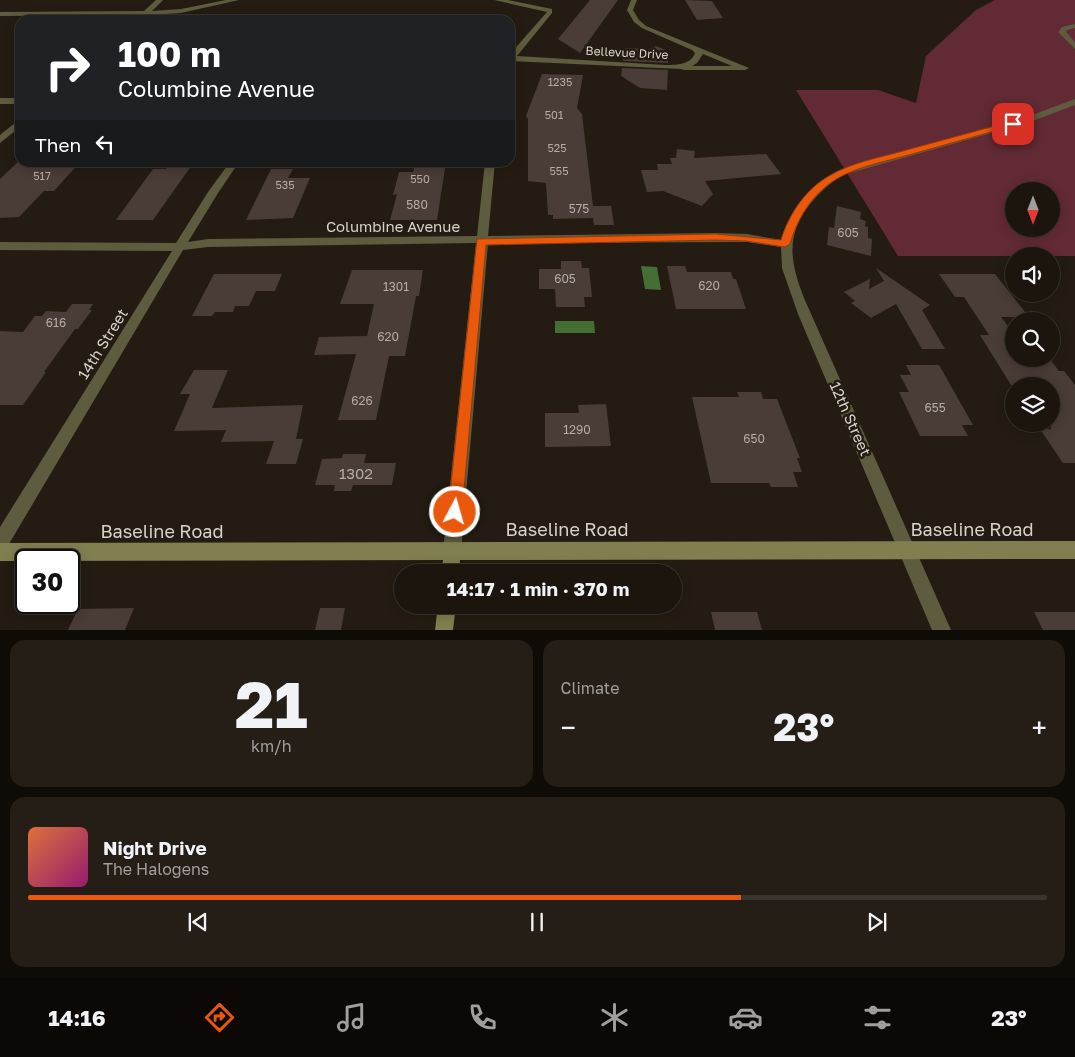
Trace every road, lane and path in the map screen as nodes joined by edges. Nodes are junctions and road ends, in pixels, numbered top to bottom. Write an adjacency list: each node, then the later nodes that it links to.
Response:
1 (160, 0): 5 (street)
2 (236, 0): 5 (street)
3 (497, 0): 11 (street)
4 (634, 0): 10 (street, Bellevue Drive)
5 (145, 13): 6 (street); 7 (street)
6 (0, 14)
7 (143, 15)
8 (1075, 26): 9 (street)
9 (1075, 47)
10 (695, 48): 13 (street, Bellevue Drive); 13 (street)
11 (515, 53)
12 (515, 58): 13 (street, Bellevue Drive)
13 (674, 68)
14 (0, 101): 15 (street)
15 (15, 101)
16 (1075, 102): 22 (street, 12th Street)
17 (15, 126): 18 (street)
18 (0, 140)
19 (231, 167): 24 (street, 14th Street)
20 (489, 167): 21 (street)
21 (481, 241): 22 (street, Columbine Avenue); 24 (street, Columbine Avenue); 27 (street)
22 (785, 244): 28 (street, 12th Street)
23 (0, 246): 24 (street, Columbine Avenue)
24 (181, 247): 25 (street, 14th Street)
25 (0, 543)
26 (1075, 550): 28 (street, Baseline Road)
27 (452, 551): 28 (street, Baseline Road); 29 (street, Baseline Road); 30 (street)
28 (908, 551): 33 (street, 12th Street)
29 (0, 552)
30 (451, 564)
31 (446, 614): 32 (street)
32 (444, 630)
33 (942, 630)

